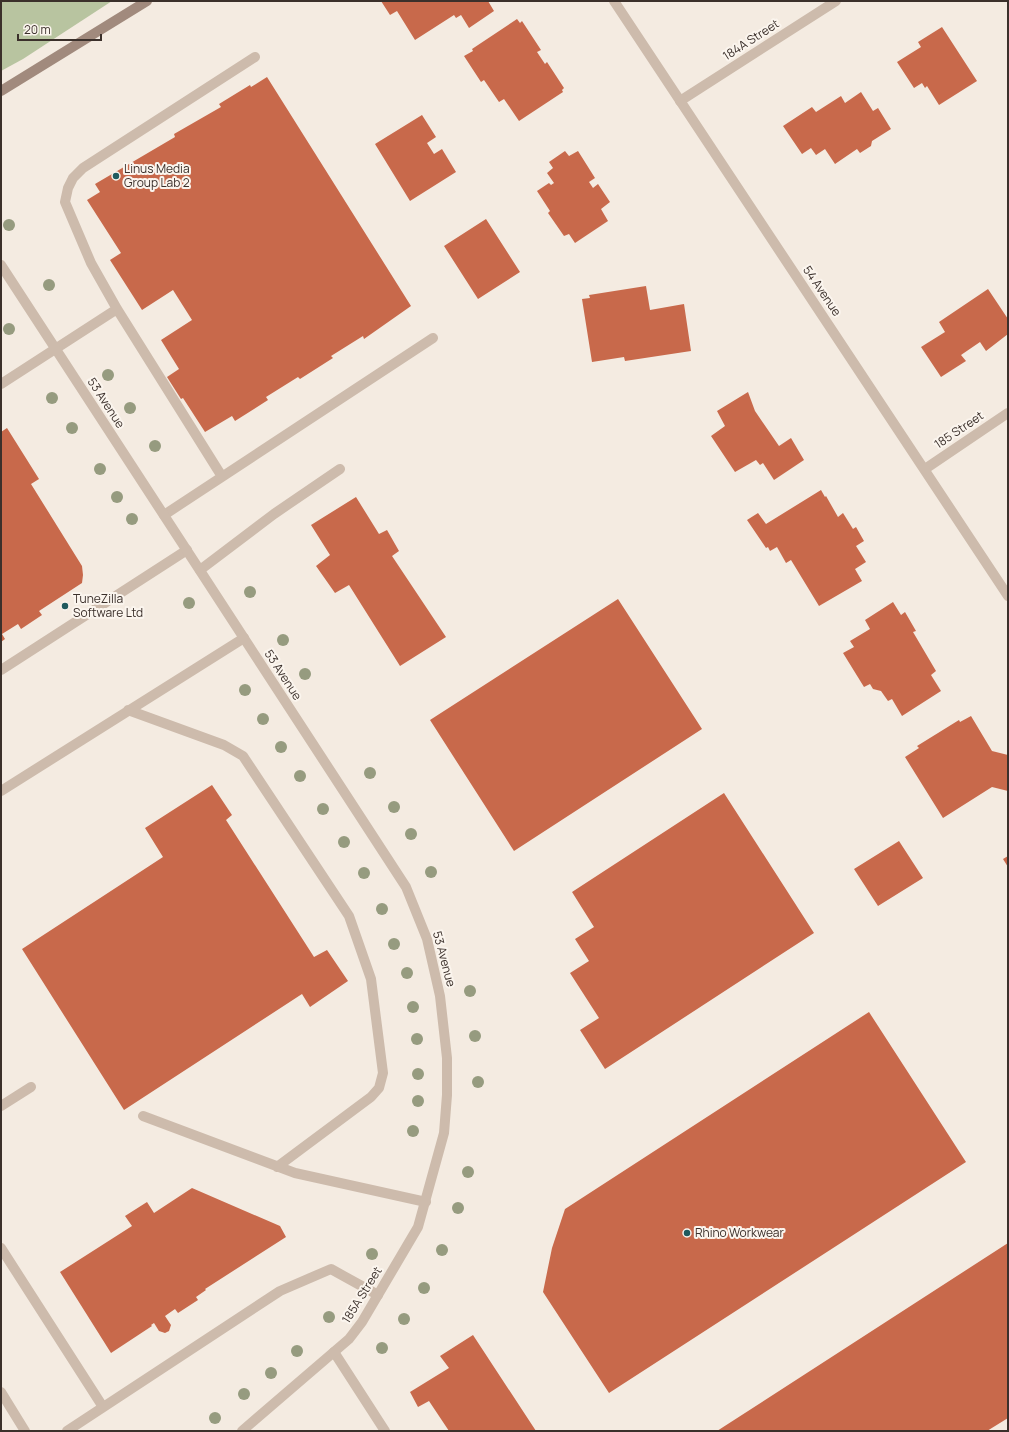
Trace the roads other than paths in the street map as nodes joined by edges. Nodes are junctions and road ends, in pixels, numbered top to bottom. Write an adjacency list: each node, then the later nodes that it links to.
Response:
1 (147, 1): 5 (main road)
2 (614, 1): 6 (street, 54 Avenue)
3 (836, 1): 6 (street, 184A Street)
4 (255, 57): 8 (street)
5 (1, 91)
6 (680, 101): 14 (street, 54 Avenue)
7 (1, 265): 10 (street, 53 Avenue)
8 (118, 309): 10 (street); 15 (street)
9 (433, 338): 15 (street)
10 (55, 349): 11 (street); 16 (street, 53 Avenue)
11 (1, 384)
12 (1008, 413): 14 (street, 185 Street)
13 (340, 469): 18 (street)
14 (925, 469): 19 (street, 54 Avenue)
15 (221, 476): 16 (street)
16 (164, 515): 17 (street, 53 Avenue)
17 (187, 550): 18 (street, 53 Avenue); 21 (street)
18 (200, 570): 20 (street, 53 Avenue)
19 (1008, 596)
20 (244, 638): 22 (street); 27 (street, 53 Avenue)
21 (1, 670)
22 (128, 710): 23 (street); 28 (street)
23 (1, 791)
24 (31, 1087): 25 (street)
25 (1, 1106)
26 (143, 1116): 28 (street)
27 (444, 1134): 29 (street, 185A Street)
28 (277, 1167): 29 (street)
29 (426, 1202): 31 (street, 185A Street)
30 (1, 1248): 34 (street)
31 (378, 1295): 32 (street, 185A Street); 34 (street)
32 (334, 1352): 37 (street, 185A Street); 38 (street)
33 (1, 1392): 35 (street)
34 (103, 1407): 36 (street)
35 (25, 1431)
36 (67, 1431)
37 (242, 1431)
38 (385, 1431)

